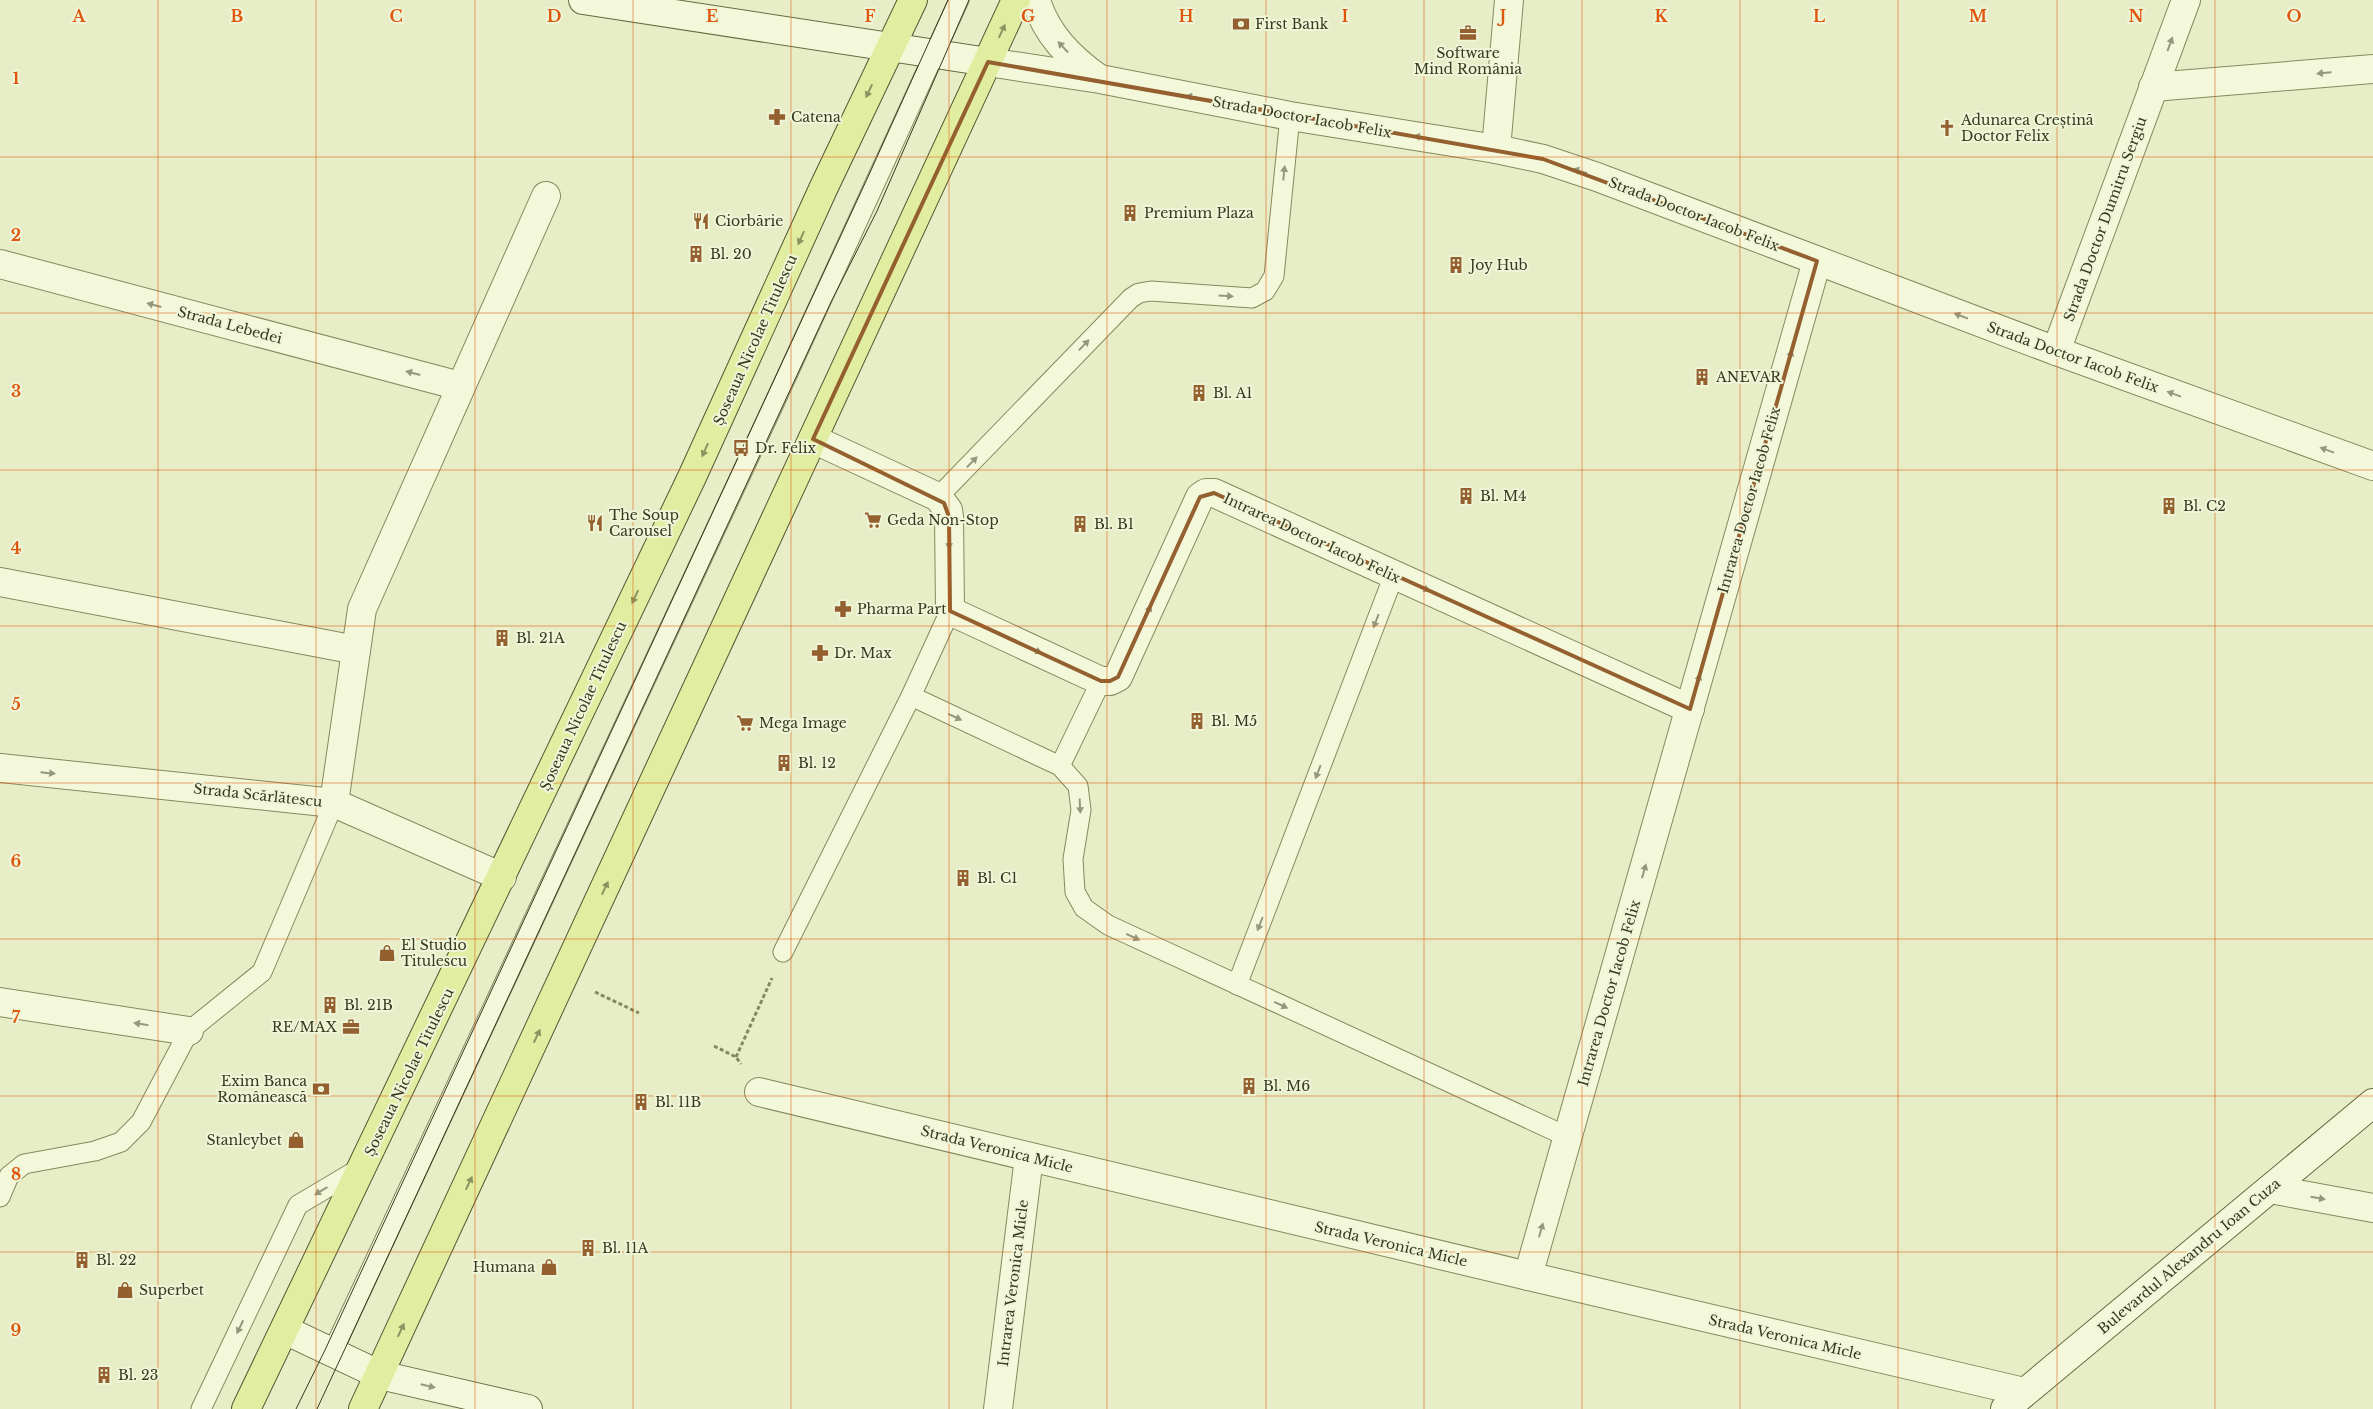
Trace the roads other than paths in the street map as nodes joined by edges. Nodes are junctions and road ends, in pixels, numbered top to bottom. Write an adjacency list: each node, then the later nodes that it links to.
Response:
1 (912, 0): 9 (main road, Șoseaua Nicolae Titulescu)
2 (958, 0): 10 (lane)
3 (1016, 0): 11 (main road, one-way to 3)
4 (1036, 0): 13 (street, one-way to 4)
5 (1510, 0): 16 (street)
6 (2186, 0): 14 (street, Strada Doctor Dumitru Sergiu, one-way to 6)
7 (595, 1): 8 (street)
8 (690, 8): 9 (street)
9 (890, 47): 10 (street, Strada Doctor Iacob Felix); 35 (main road, Șoseaua Nicolae Titulescu, one-way to 35)
10 (934, 54): 11 (street, Strada Doctor Iacob Felix); 50 (lane)
11 (988, 62): 13 (street, Strada Doctor Iacob Felix); 22 (main road)
12 (2373, 69): 14 (street, one-way to 14)
13 (1100, 79): 15 (street, Strada Doctor Iacob Felix, one-way to 13)
14 (2153, 87): 20 (street, Strada Doctor Dumitru Sergiu)
15 (1290, 116): 16 (street, Strada Doctor Iacob Felix, one-way to 15); 24 (lane, one-way to 15)
16 (1496, 150): 18 (street, Strada Doctor Iacob Felix, one-way to 16)
17 (546, 196): 21 (street)
18 (1817, 261): 20 (street, Strada Doctor Iacob Felix, one-way to 18); 31 (street, Intrarea Doctor Iacob Felix, one-way to 18)
19 (0, 264): 21 (street, Strada Lebedei, one-way to 19)
20 (2056, 351): 23 (street, Strada Doctor Iacob Felix, one-way to 20)
21 (460, 386): 28 (street)
22 (813, 439): 24 (street); 51 (main road, one-way to 22)
23 (2373, 466)
24 (938, 497): 27 (street, one-way to 27)
25 (1394, 575): 29 (street, Intrarea Doctor Iacob Felix, one-way to 25); 31 (street, Intrarea Doctor Iacob Felix, one-way to 31); 37 (lane, one-way to 37)
26 (0, 582): 28 (street)
27 (950, 611): 29 (street, one-way to 29); 30 (lane)
28 (356, 650): 34 (street)
29 (1101, 682): 32 (lane)
30 (911, 696): 32 (lane, one-way to 32); 36 (lane)
31 (1690, 709): 42 (street, Intrarea Doctor Iacob Felix, one-way to 31)
32 (1060, 766): 37 (lane, one-way to 37)
33 (0, 768): 34 (street, Strada Scărlătescu, one-way to 34)
34 (334, 803): 35 (street, Strada Scărlătescu); 39 (lane)
35 (502, 877): 44 (main road, Șoseaua Nicolae Titulescu)
36 (783, 952)
37 (1237, 985): 42 (lane, one-way to 42)
38 (0, 1002): 39 (street, one-way to 38)
39 (189, 1031): 46 (lane)
40 (759, 1092): 43 (street, Strada Veronica Micle)
41 (2373, 1103): 45 (street, Bulevardul Alexandru Ioan Cuza)
42 (1568, 1137): 48 (street, Intrarea Doctor Iacob Felix, one-way to 42)
43 (1029, 1157): 48 (street, Strada Veronica Micle); 57 (street, Intrarea Veronica Micle)
44 (363, 1166): 49 (main road, Șoseaua Nicolae Titulescu); 53 (lane, one-way to 53)
45 (2270, 1189): 47 (street, one-way to 47); 52 (street, Bulevardul Alexandru Ioan Cuza)
46 (0, 1197)
47 (2373, 1208)
48 (1528, 1276): 52 (street, Strada Veronica Micle)
49 (285, 1330): 50 (street); 54 (main road, Șoseaua Nicolae Titulescu)
50 (332, 1353): 51 (street)
51 (380, 1375): 55 (main road); 56 (street, one-way to 56)
52 (2014, 1401)
53 (201, 1409)
54 (246, 1409)
55 (363, 1409)
56 (528, 1409)
57 (998, 1409)

